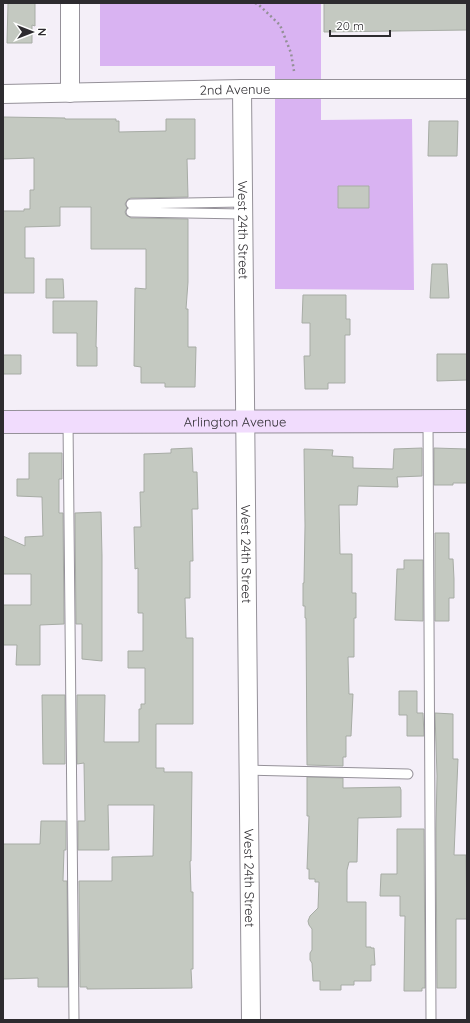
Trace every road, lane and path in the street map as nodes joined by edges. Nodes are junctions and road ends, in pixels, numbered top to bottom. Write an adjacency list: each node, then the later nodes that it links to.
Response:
1 (70, 3): 6 (street)
2 (255, 3): 4 (path)
3 (242, 89): 4 (street, 2nd Avenue); 6 (street, 2nd Avenue); 9 (street, West 24th Street)
4 (298, 89): 5 (street, 2nd Avenue)
5 (467, 89)
6 (70, 93): 7 (street, 2nd Avenue)
7 (3, 94)
8 (131, 208): 9 (lane)
9 (243, 208): 14 (street, West 24th Street)
10 (428, 421): 11 (main road, Arlington Avenue); 14 (main road, Arlington Avenue); 19 (lane)
11 (467, 421)
12 (3, 422): 13 (main road, Arlington Avenue)
13 (68, 422): 14 (main road, Arlington Avenue); 17 (lane)
14 (245, 422): 15 (street, West 24th Street)
15 (248, 770): 16 (lane); 18 (street, West 24th Street)
16 (408, 774)
17 (74, 1020)
18 (251, 1020)
19 (431, 1020)

